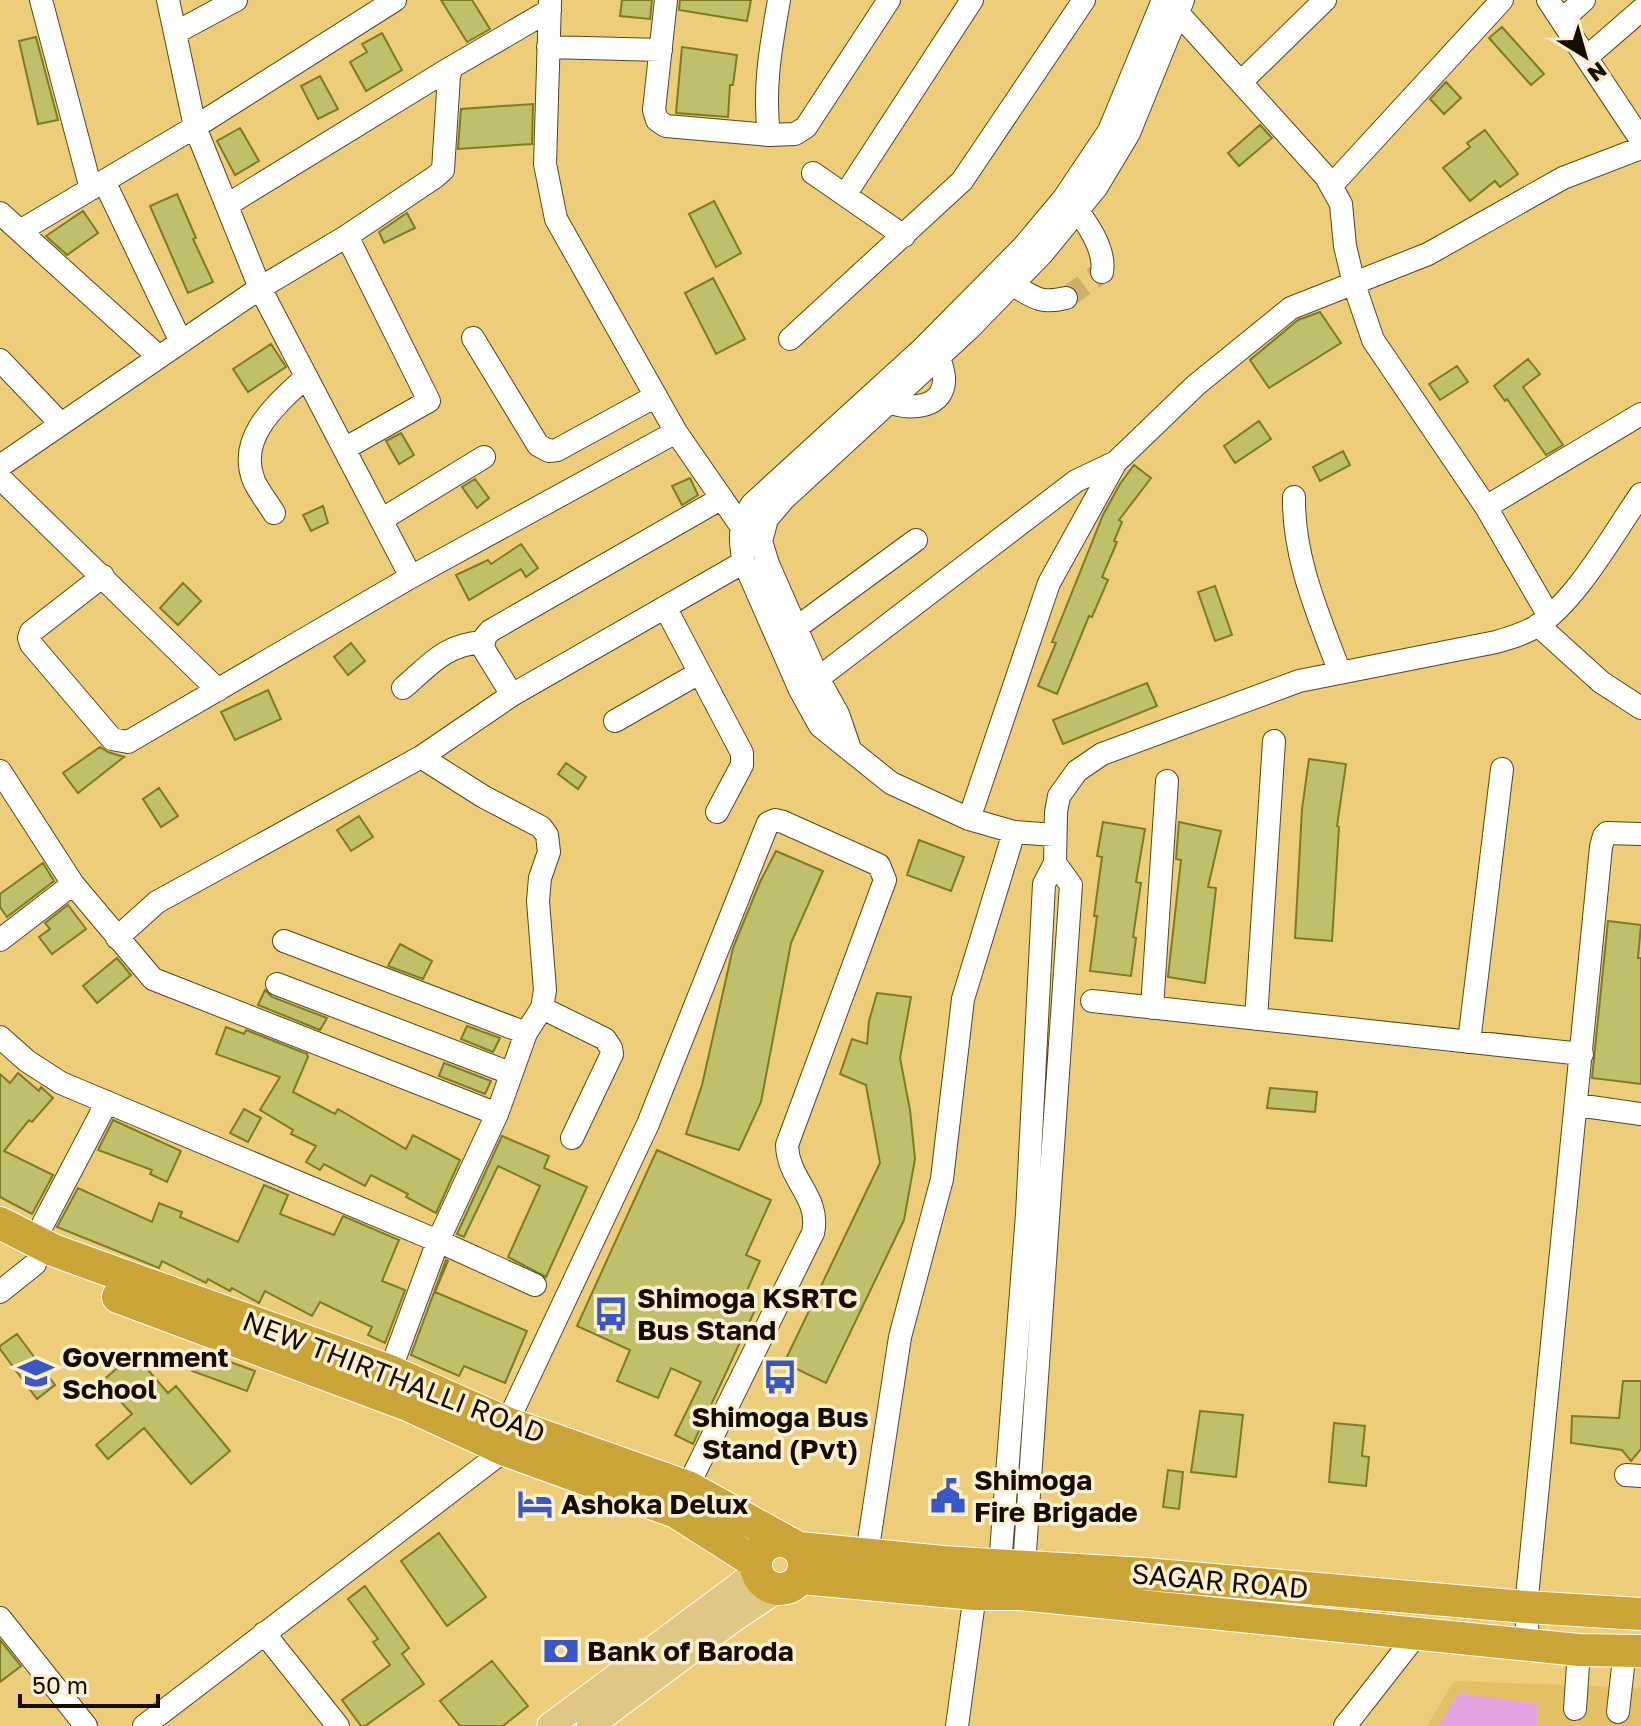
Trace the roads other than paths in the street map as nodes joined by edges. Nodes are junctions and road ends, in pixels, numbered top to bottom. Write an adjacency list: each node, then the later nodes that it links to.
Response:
1 (41, 0): 30 (street)
2 (168, 0): 19 (street)
3 (236, 0): 19 (street)
4 (395, 0): 16 (street)
5 (666, 0): 21 (street)
6 (779, 0): 26 (street)
7 (889, 0): 26 (street)
8 (972, 0): 32 (street)
9 (1084, 0): 38 (street)
10 (1325, 0): 24 (street)
11 (1502, 0): 31 (street)
12 (1548, 0): 18 (street)
13 (1584, 0): 18 (street)
14 (1175, 4): 24 (street); 34 (street)
15 (550, 5): 20 (street); 23 (street)
16 (374, 7): 25 (street)
17 (1641, 10): 22 (street)
18 (1562, 20): 22 (street)
19 (175, 33): 25 (street)
20 (548, 47): 21 (street); 50 (street)
21 (661, 50): 26 (street)
22 (1588, 56): 27 (street)
23 (452, 67): 33 (street); 37 (street)
24 (1241, 82): 31 (street)
25 (195, 127): 30 (street); 33 (street)
26 (769, 135)
27 (1641, 140)
28 (1641, 148): 40 (street)
29 (813, 173): 32 (street)
30 (97, 185): 36 (street); 46 (street)
31 (1331, 186): 40 (street)
32 (845, 195): 38 (street)
33 (227, 205): 42 (street)
34 (1071, 205): 39 (street); 41 (street); 65 (street)
35 (0, 213): 36 (street)
36 (20, 231): 47 (street)
37 (347, 236): 42 (street); 54 (street)
38 (904, 236): 45 (street)
39 (1102, 272)
40 (1354, 284): 56 (street); 62 (street)
41 (1013, 285): 43 (street); 67 (street)
42 (260, 288): 46 (street); 49 (street)
43 (1066, 298)
44 (473, 338): 50 (street)
45 (790, 339)
46 (181, 342): 47 (street)
47 (159, 357): 52 (street)
48 (0, 360): 52 (street)
49 (306, 377): 54 (street); 63 (street)
50 (656, 396): 53 (street)
51 (1641, 414): 62 (street)
52 (61, 424): 57 (street)
53 (676, 432): 61 (street); 70 (street)
54 (344, 449): 64 (street)
55 (484, 457): 64 (street)
56 (1116, 462): 77 (street); 89 (street)
57 (0, 466)
58 (0, 478): 69 (street)
59 (1641, 494): 72 (street)
60 (1294, 497): 76 (street)
61 (722, 498): 65 (street); 74 (street)
62 (1486, 507): 72 (street)
63 (274, 513)
64 (381, 520): 70 (street)
65 (741, 526): 67 (street); 68 (street)
66 (916, 540): 73 (street)
67 (761, 541): 73 (street)
68 (744, 562): 71 (street); 77 (street)
69 (103, 576): 79 (street); 79 (street)
70 (411, 577): 79 (street)
71 (665, 607): 75 (street); 80 (street)
72 (1544, 621): 76 (street); 81 (street)
73 (796, 628): 77 (street)
74 (483, 642): 78 (street); 80 (street)
75 (699, 673): 82 (street); 88 (street)
76 (1340, 673): 92 (street)
77 (810, 685): 89 (street)
78 (403, 688)
79 (218, 690)
80 (512, 695): 84 (street)
81 (1641, 708)
82 (615, 721)
83 (1274, 741): 101 (street)
84 (421, 757): 94 (street); 99 (street)
85 (1502, 769): 104 (street)
86 (0, 771): 93 (street)
87 (1167, 781): 100 (street)
88 (717, 812)
89 (969, 819): 90 (street)
90 (1014, 832): 92 (street); 121 (street)
91 (1641, 834): 105 (street)
92 (1054, 835): 123 (street)
93 (73, 884): 94 (street); 95 (street)
94 (117, 938): 109 (street)
95 (0, 940)
96 (284, 941): 102 (street)
97 (277, 984): 106 (street)
98 (1092, 1001): 100 (street)
99 (542, 1008): 102 (street); 111 (street)
100 (1152, 1008): 101 (street)
101 (1256, 1019): 104 (street)
102 (526, 1033): 106 (street)
103 (0, 1037): 107 (street)
104 (1469, 1042): 105 (street)
105 (1582, 1054): 108 (street)
106 (510, 1073): 109 (street)
107 (107, 1102): 113 (street); 115 (street)
108 (1577, 1105): 110 (street); 125 (street)
109 (497, 1114): 113 (street)
110 (1641, 1114)
111 (572, 1138)
112 (0, 1223): 115 (highway, NEW THIRTHALLI ROAD)
113 (438, 1241): 116 (street); 118 (street)
114 (0, 1247): 115 (highway)
115 (34, 1252): 117 (street); 118 (highway, NEW THIRTHALLI ROAD); 119 (highway)
116 (535, 1285)
117 (0, 1292)
118 (390, 1371): 119 (highway, NEW THIRTHALLI ROAD)
119 (506, 1436): 120 (highway, NEW THIRTHALLI ROAD); 120 (street); 128 (street)
120 (682, 1499): 122 (highway, NEW THIRTHALLI ROAD)
121 (867, 1554): 122 (highway, SAGAR ROAD); 123 (highway, SAGAR ROAD)
122 (779, 1565): 124 (highway, SAGAR ROAD); 138 (main road); 139 (main road)
123 (1012, 1566): 125 (highway, SAGAR ROAD)
124 (975, 1594): 129 (highway, SAGAR ROAD); 140 (street)
125 (1526, 1607): 126 (highway, SAGAR ROAD); 130 (street)
126 (1641, 1614)
127 (0, 1618): 135 (street)
128 (264, 1633): 136 (street); 137 (street)
129 (1417, 1634): 130 (highway, SAGAR ROAD); 141 (street)
130 (1528, 1643): 131 (highway, SAGAR ROAD)
131 (1579, 1650): 132 (highway, SAGAR ROAD); 133 (street)
132 (1633, 1650): 134 (street)
133 (1573, 1719)
134 (1617, 1721)
135 (86, 1726)
136 (144, 1726)
137 (338, 1726)
138 (550, 1726)
139 (590, 1726)
140 (957, 1726)
141 (1345, 1726)

